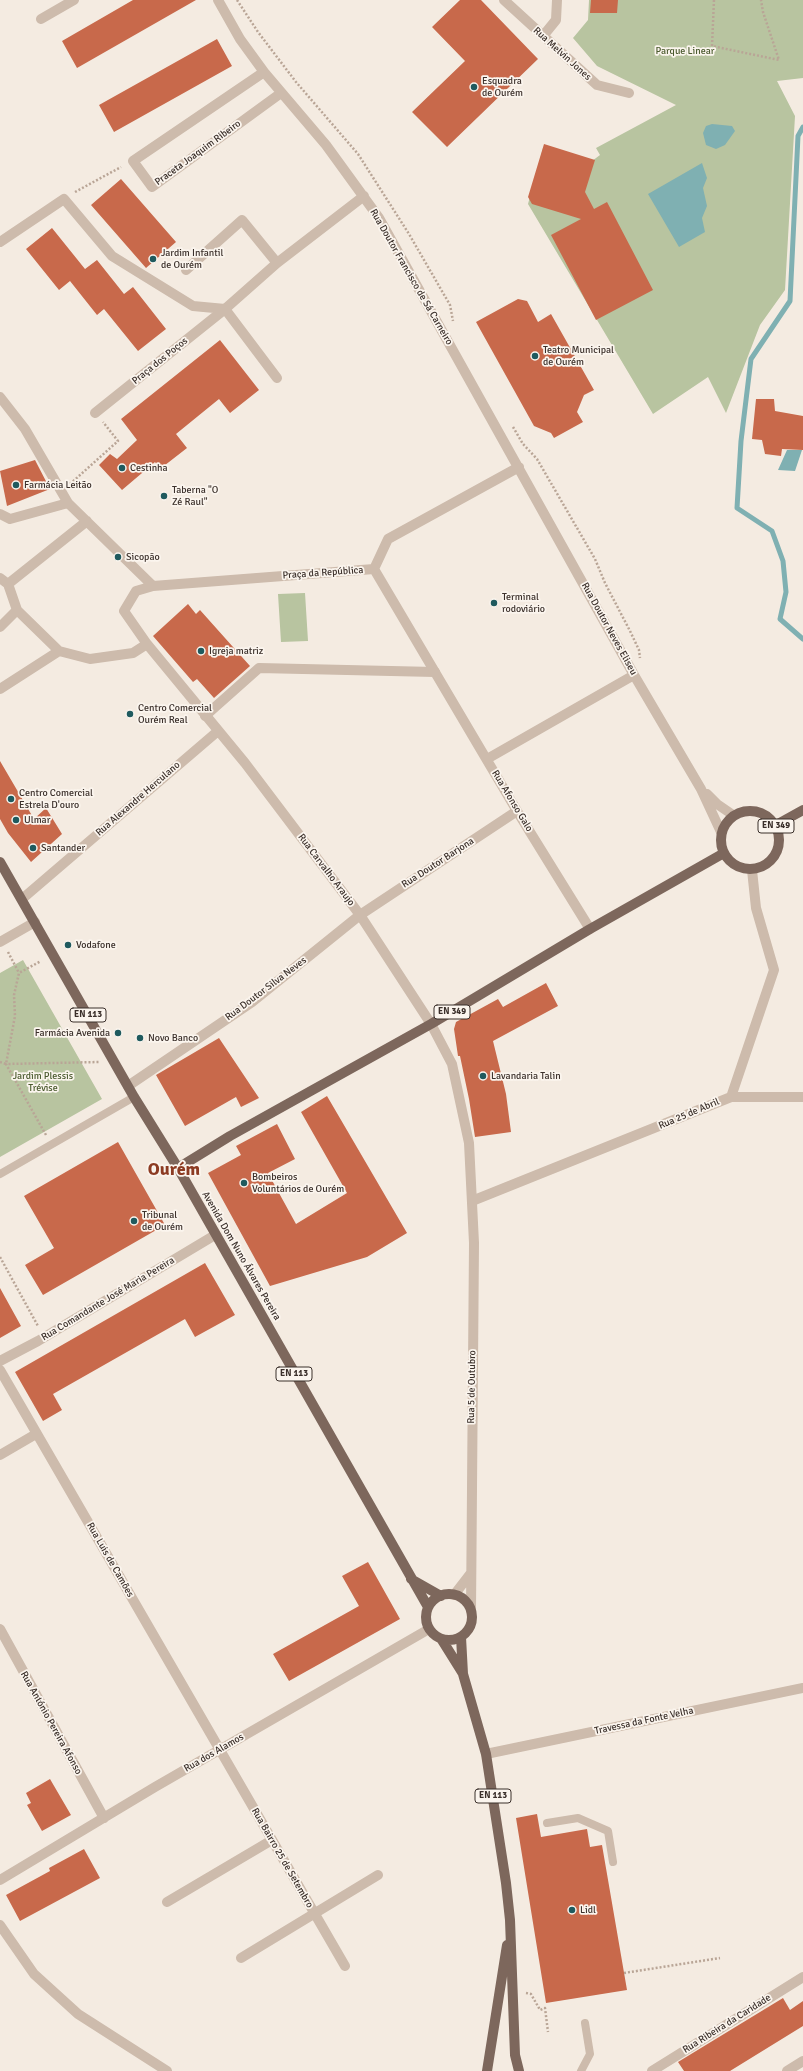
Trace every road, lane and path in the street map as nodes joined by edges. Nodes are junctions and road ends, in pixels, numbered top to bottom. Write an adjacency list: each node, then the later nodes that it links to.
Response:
1 (74, 0): 7 (street)
2 (218, 0): 9 (street, Rua Doutor Francisco de Sá Carneiro)
3 (504, 0): 8 (street, Rua Melvin Jones)
4 (557, 0): 8 (street)
5 (714, 0): 6 (path)
6 (761, 0)
7 (41, 19)
8 (543, 36): 11 (street, Rua Melvin Jones)
9 (264, 72): 10 (street, Rua Doutor Francisco de Sá Carneiro); 12 (street)
10 (281, 93): 12 (street, Praceta Joaquim Ribeiro); 13 (street, Rua Doutor Francisco de Sá Carneiro)
11 (629, 93)
12 (133, 162): 14 (path)
13 (364, 196): 16 (street, Praça dos Poços); 22 (street, Rua Doutor Francisco de Sá Carneiro)
14 (64, 199): 15 (street); 18 (street)
15 (0, 242)
16 (277, 263): 17 (street); 18 (street, Praça dos Poços)
17 (186, 270)
18 (225, 309): 19 (street); 21 (street, Praça dos Poços)
19 (277, 378)
20 (0, 397): 23 (street)
21 (95, 413): 23 (path)
22 (519, 467): 27 (street); 35 (street, Rua Doutor Neves Eliseu)
23 (62, 493): 24 (street)
24 (68, 503): 25 (street); 26 (street)
25 (0, 514)
26 (87, 521): 28 (street); 29 (street)
27 (374, 570): 29 (street, Praça da República); 34 (street, Praça da República)
28 (4, 581): 30 (street)
29 (153, 586): 32 (street, Rua Carvalho Araujo)
30 (17, 610): 31 (street); 33 (street)
31 (0, 627)
32 (147, 644): 33 (street); 37 (street, Rua Carvalho Araujo)
33 (59, 651): 36 (street)
34 (435, 672): 37 (street); 39 (street, Rua Afonso Galo)
35 (634, 675): 39 (street); 40 (street, Rua Doutor Neves Eliseu)
36 (0, 689)
37 (205, 716): 38 (street, Rua Carvalho Araujo)
38 (218, 731): 49 (street, Rua Alexandre Herculano); 50 (street, Rua Carvalho Araujo)
39 (487, 759): 42 (street, Rua Afonso Galo)
40 (701, 789): 43 (street, Rua Doutor Neves Eliseu); 45 (street, Rua Doutor Neves Eliseu)
41 (803, 810): 44 (main road, EN 349)
42 (517, 811): 50 (street, Rua Doutor Barjona); 52 (street, Rua Afonso Galo)
43 (733, 815): 44 (main road, EN 349); 45 (main road)
44 (776, 825): 48 (main road, EN 349)
45 (721, 832): 46 (main road)
46 (724, 853): 48 (main road); 52 (main road, EN 349)
47 (0, 862): 49 (main road, Avenida Dom Nuno Álvares Pereira / EN 113)
48 (752, 870): 63 (street, Rua 25 de Abril)
49 (22, 899): 51 (main road, Avenida Dom Nuno Álvares Pereira / EN 113)
50 (360, 915): 56 (street, Rua Carvalho Araujo); 60 (street, Rua Doutor Silva Neves)
51 (35, 922): 53 (street); 54 (main road, Avenida Dom Nuno Álvares Pereira / EN 113)
52 (590, 929): 56 (main road, EN 349)
53 (1, 941): 55 (path)
54 (54, 955): 55 (path); 57 (main road, Avenida Dom Nuno Álvares Pereira / EN 113)
55 (19, 972): 59 (path)
56 (431, 1024): 65 (main road, EN 349); 67 (street, Rua Carvalho Araujo)
57 (112, 1058): 59 (path); 60 (main road, Avenida Dom Nuno Álvares Pereira / EN 113)
58 (0, 1062): 59 (path)
59 (6, 1064): 64 (path)
60 (128, 1086): 62 (main road, Avenida Dom Nuno Álvares Pereira / EN 113)
61 (803, 1096): 63 (street)
62 (134, 1097): 64 (lane); 65 (main road, Avenida Dom Nuno Álvares Pereira / EN 113)
63 (731, 1097): 67 (street, Rua 25 de Abril)
64 (51, 1144): 66 (lane)
65 (178, 1168): 68 (main road, Avenida Dom Nuno Álvares Pereira / EN 113)
66 (0, 1174)
67 (472, 1201): 75 (street, Rua 5 de Outubro)
68 (216, 1235): 70 (street, Rua Comandante José Maria Pereira); 76 (main road, Avenida Dom Nuno Álvares Pereira / EN 113)
69 (0, 1257): 70 (path)
70 (44, 1337): 71 (street, Rua Comandante José Maria Pereira)
71 (0, 1361)
72 (0, 1370): 73 (street, Rua Luis de Camões)
73 (36, 1434): 74 (street); 87 (street, Rua Luis de Camões)
74 (0, 1455)
75 (471, 1573): 77 (street); 80 (street, Rua 5 de Outubro)
76 (411, 1579): 78 (main road); 79 (main road, EN 113)
77 (454, 1595): 78 (main road); 80 (main road)
78 (441, 1596): 79 (main road)
79 (428, 1608): 82 (main road, EN 113)
80 (471, 1611): 83 (main road)
81 (0, 1628): 89 (street, Rua António Pereira Afonso)
82 (429, 1629): 84 (main road, EN 113); 87 (street, Rua dos Alamos)
83 (461, 1637): 84 (main road); 85 (main road, EN 113)
84 (442, 1640): 85 (main road, EN 113)
85 (463, 1674): 88 (main road, EN 113)
86 (803, 1688): 88 (street, Travessa da Fonte Velha)
87 (220, 1750): 89 (street, Rua dos Alamos); 91 (street, Rua Bairro 25 de Setembro)
88 (486, 1754): 97 (main road, EN 113)
89 (104, 1818): 94 (street, Rua dos Alamos)
90 (546, 1823): 92 (lane)
91 (272, 1840): 95 (street); 96 (street, Rua Bairro 25 de Setembro)
92 (613, 1862)
93 (378, 1875): 96 (street)
94 (0, 1880)
95 (167, 1902)
96 (315, 1914): 99 (street); 101 (street, Rua Bairro 25 de Setembro)
97 (510, 1920): 104 (main road, EN 113); 109 (main road, EN 113)
98 (0, 1925): 108 (street)
99 (241, 1958)
100 (720, 1958): 102 (path)
101 (345, 1966)
102 (624, 1972)
103 (803, 1977): 112 (street, Rua Ribeira da Caridade)
104 (513, 1992): 106 (path); 110 (main road, EN 113)
105 (585, 2023): 111 (lane)
106 (548, 2032)
107 (803, 2061): 113 (street)
108 (167, 2071)
109 (487, 2071)
110 (519, 2071)
111 (581, 2071)
112 (652, 2071)
113 (786, 2071)

